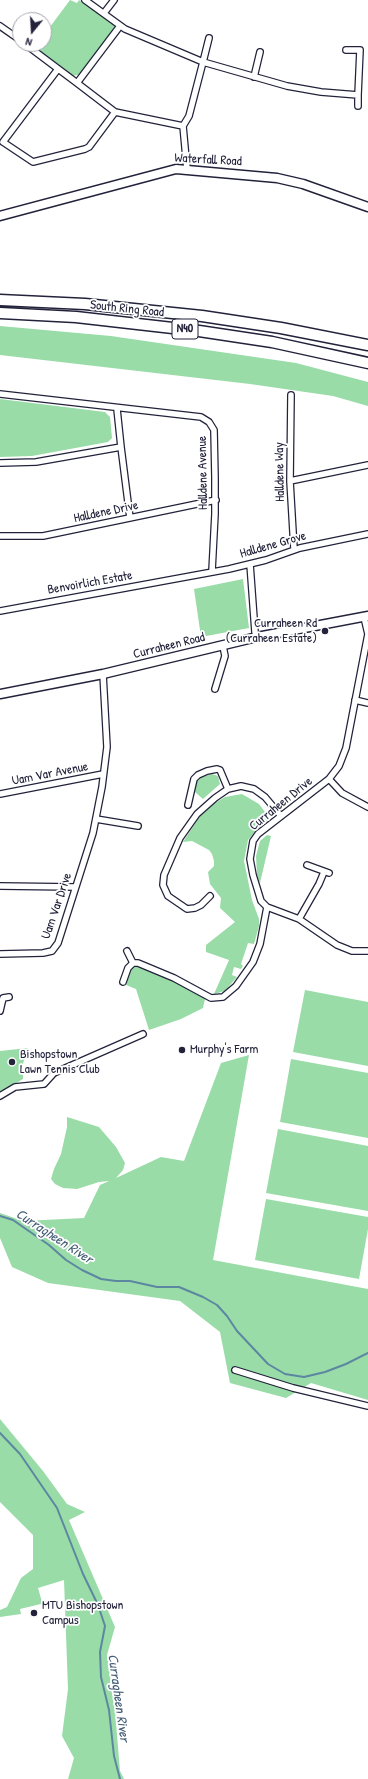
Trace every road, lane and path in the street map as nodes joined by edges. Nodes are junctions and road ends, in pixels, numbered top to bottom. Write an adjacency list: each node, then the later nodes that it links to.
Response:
1 (85, 0): 3 (street)
2 (114, 0): 3 (street)
3 (104, 13): 5 (street)
4 (0, 26): 6 (street)
5 (120, 26): 11 (street); 14 (street)
6 (12, 34)
7 (209, 38): 11 (street)
8 (346, 50): 15 (street)
9 (36, 52): 12 (street)
10 (260, 52): 13 (street)
11 (203, 62): 13 (street); 18 (street)
12 (58, 69): 14 (street); 19 (street)
13 (254, 78): 15 (street)
14 (77, 83): 17 (street)
15 (358, 95): 16 (street)
16 (358, 106)
17 (115, 112): 18 (street); 19 (street)
18 (183, 126): 20 (street)
19 (2, 141)
20 (187, 169): 21 (street, Waterfall Road); 22 (street, Waterfall Road)
21 (368, 207)
22 (0, 216)
23 (0, 300): 25 (highway, South Ring Road / N40)
24 (0, 313): 26 (highway, South Ring Road / N40)
25 (368, 345)
26 (368, 363)
27 (0, 394): 29 (street, Halldene Avenue)
28 (291, 395): 33 (street, Halldene Way)
29 (117, 408): 30 (street); 34 (street, Halldene Avenue)
30 (121, 447): 31 (street); 35 (street)
31 (0, 463)
32 (368, 465): 33 (street)
33 (290, 481): 38 (street, Halldene Way)
34 (216, 500): 35 (street, Halldene Drive); 40 (street, Halldene Avenue)
35 (130, 518): 37 (street, Halldene Drive)
36 (368, 534): 38 (street, Halldene Grove)
37 (0, 536)
38 (294, 549): 39 (street, Halldene Grove)
39 (250, 564): 40 (street, Halldene Grove); 44 (street)
40 (212, 571): 41 (street, Halldene Grove)
41 (184, 577): 42 (street, Benvoirlich Estate)
42 (0, 611)
43 (366, 616): 44 (street, Curraheen Road); 49 (street, Curraheen Drive)
44 (257, 637): 45 (street, Curraheen Road)
45 (223, 646): 46 (street, Curraheen Road); 47 (street)
46 (103, 674): 48 (street, Curraheen Road); 51 (street, Uam Var Drive)
47 (215, 688)
48 (0, 694)
49 (354, 700): 50 (street); 52 (street, Curraheen Drive)
50 (368, 703)
51 (103, 774): 54 (street, Uam Var Avenue); 58 (street, Uam Var Drive)
52 (329, 779): 56 (street, Curraheen Drive); 57 (street, Curraheen Drive)
53 (228, 789): 55 (street); 57 (street); 63 (street)
54 (0, 794)
55 (188, 804)
56 (368, 807)
57 (281, 816): 64 (street, Curraheen Drive)
58 (96, 819): 59 (street); 62 (street, Uam Var Drive)
59 (138, 826)
60 (307, 865): 65 (street)
61 (0, 886): 62 (street)
62 (75, 887): 68 (street, Uam Var Drive)
63 (210, 896)
64 (267, 907): 65 (street); 69 (street)
65 (299, 919): 67 (street)
66 (127, 951): 69 (street)
67 (368, 951)
68 (0, 954)
69 (133, 963): 70 (street)
70 (124, 982)
71 (9, 997): 72 (street)
72 (0, 1011)
73 (143, 1034): 74 (street)
74 (0, 1096)
75 (235, 1370): 76 (street)
76 (368, 1406)

